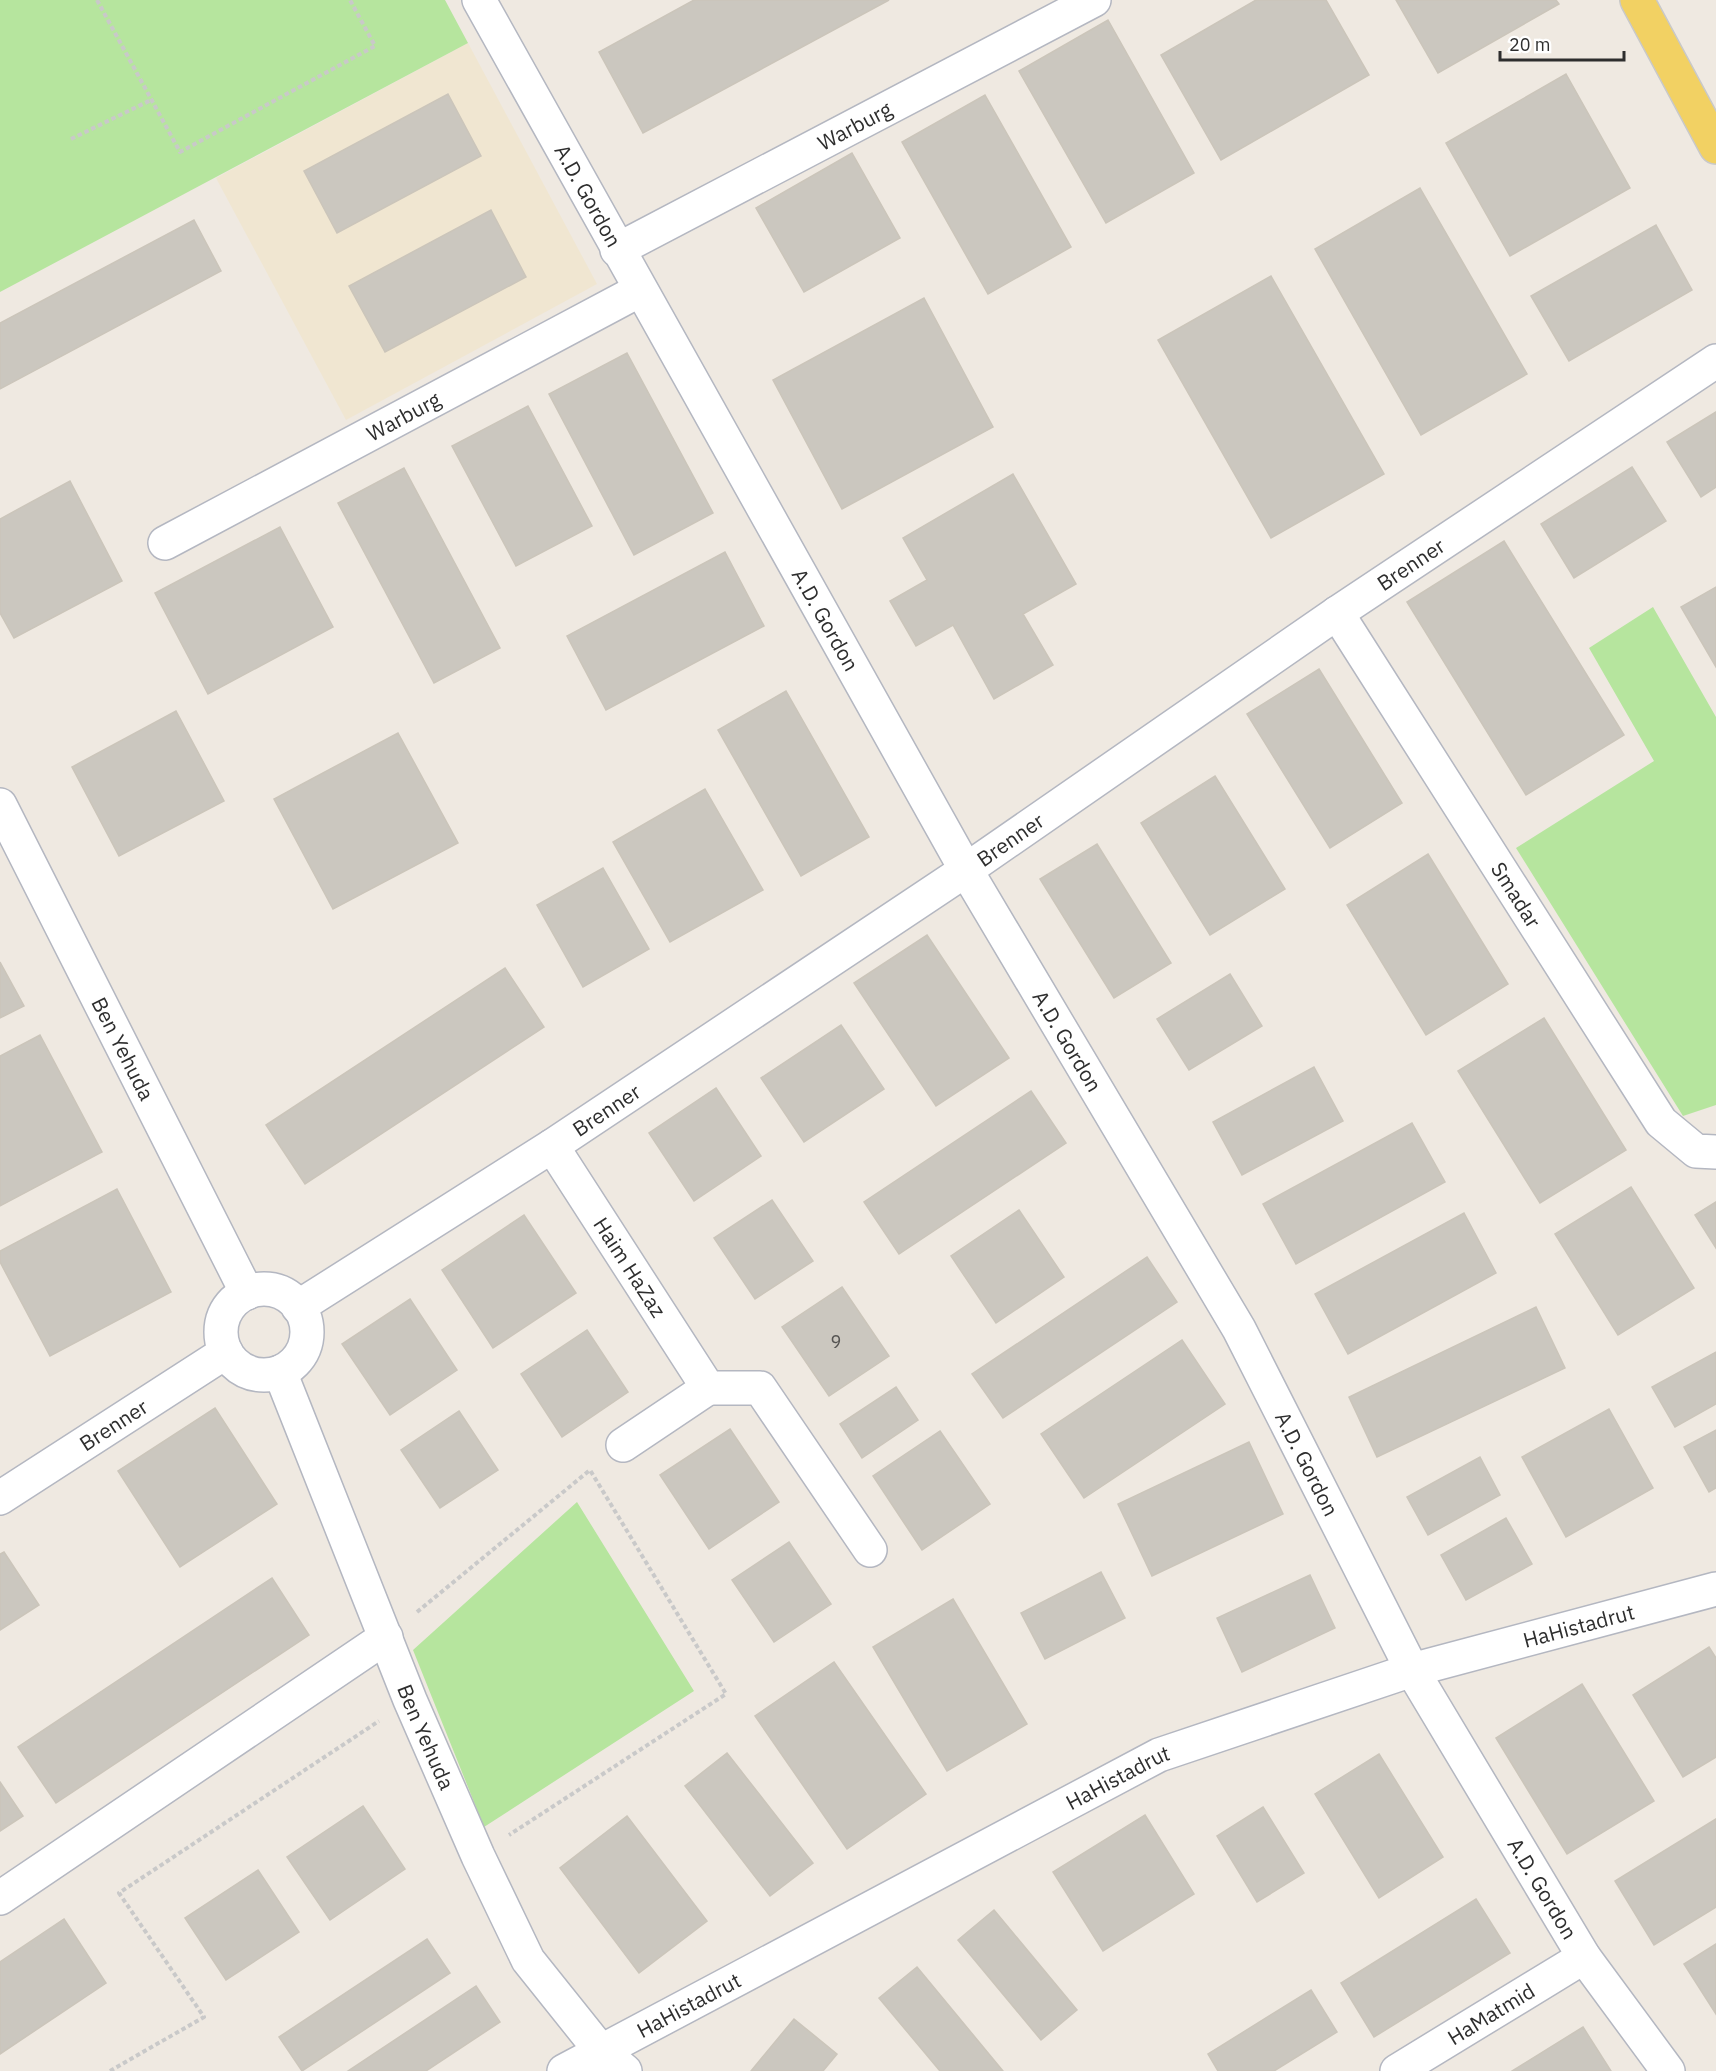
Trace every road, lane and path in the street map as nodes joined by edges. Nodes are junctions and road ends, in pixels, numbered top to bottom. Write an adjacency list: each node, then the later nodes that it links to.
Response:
1 (97, 0): 6 (path)
2 (350, 0): 6 (path)
3 (479, 0): 9 (street, A.D. Gordon)
4 (1094, 0): 9 (street, Warburg)
5 (1637, 0): 8 (main road)
6 (151, 100): 7 (path)
7 (71, 139)
8 (1716, 147)
9 (616, 250): 10 (street, A.D. Gordon)
10 (640, 290): 12 (street, Warburg); 15 (street, A.D. Gordon)
11 (1716, 361): 13 (street, Brenner)
12 (165, 543)
13 (1337, 613): 15 (street, Brenner); 17 (street, Smadar)
14 (0, 807): 18 (street, Ben Yehuda)
15 (966, 870): 16 (street, Brenner); 28 (street, A.D. Gordon)
16 (552, 1146): 19 (street, Brenner); 22 (street, Haim HaZaz)
17 (1716, 1152)
18 (247, 1293): 19 (street); 20 (street)
19 (298, 1307): 21 (street)
20 (226, 1352): 21 (street); 24 (street, Brenner)
21 (280, 1372): 27 (street, Ben Yehuda)
22 (708, 1388): 23 (street); 25 (street)
23 (622, 1445)
24 (0, 1498)
25 (870, 1550)
26 (1716, 1589): 28 (street, HaHistadrut)
27 (386, 1637): 29 (street, Ben Yehuda); 30 (path); 31 (street)
28 (1412, 1670): 32 (street, A.D. Gordon); 33 (street, HaHistadrut)
29 (410, 1700): 30 (street, Ben Yehuda); 34 (path)
30 (478, 1856): 33 (street, Ben Yehuda)
31 (0, 1898)
32 (1584, 1957): 37 (street, HaMatmid); 38 (street, A.D. Gordon)
33 (600, 2050): 35 (street, HaHistadrut); 36 (street, Ben Yehuda)
34 (110, 2071)
35 (564, 2071)
36 (624, 2071)
37 (1397, 2071)
38 (1668, 2071)

